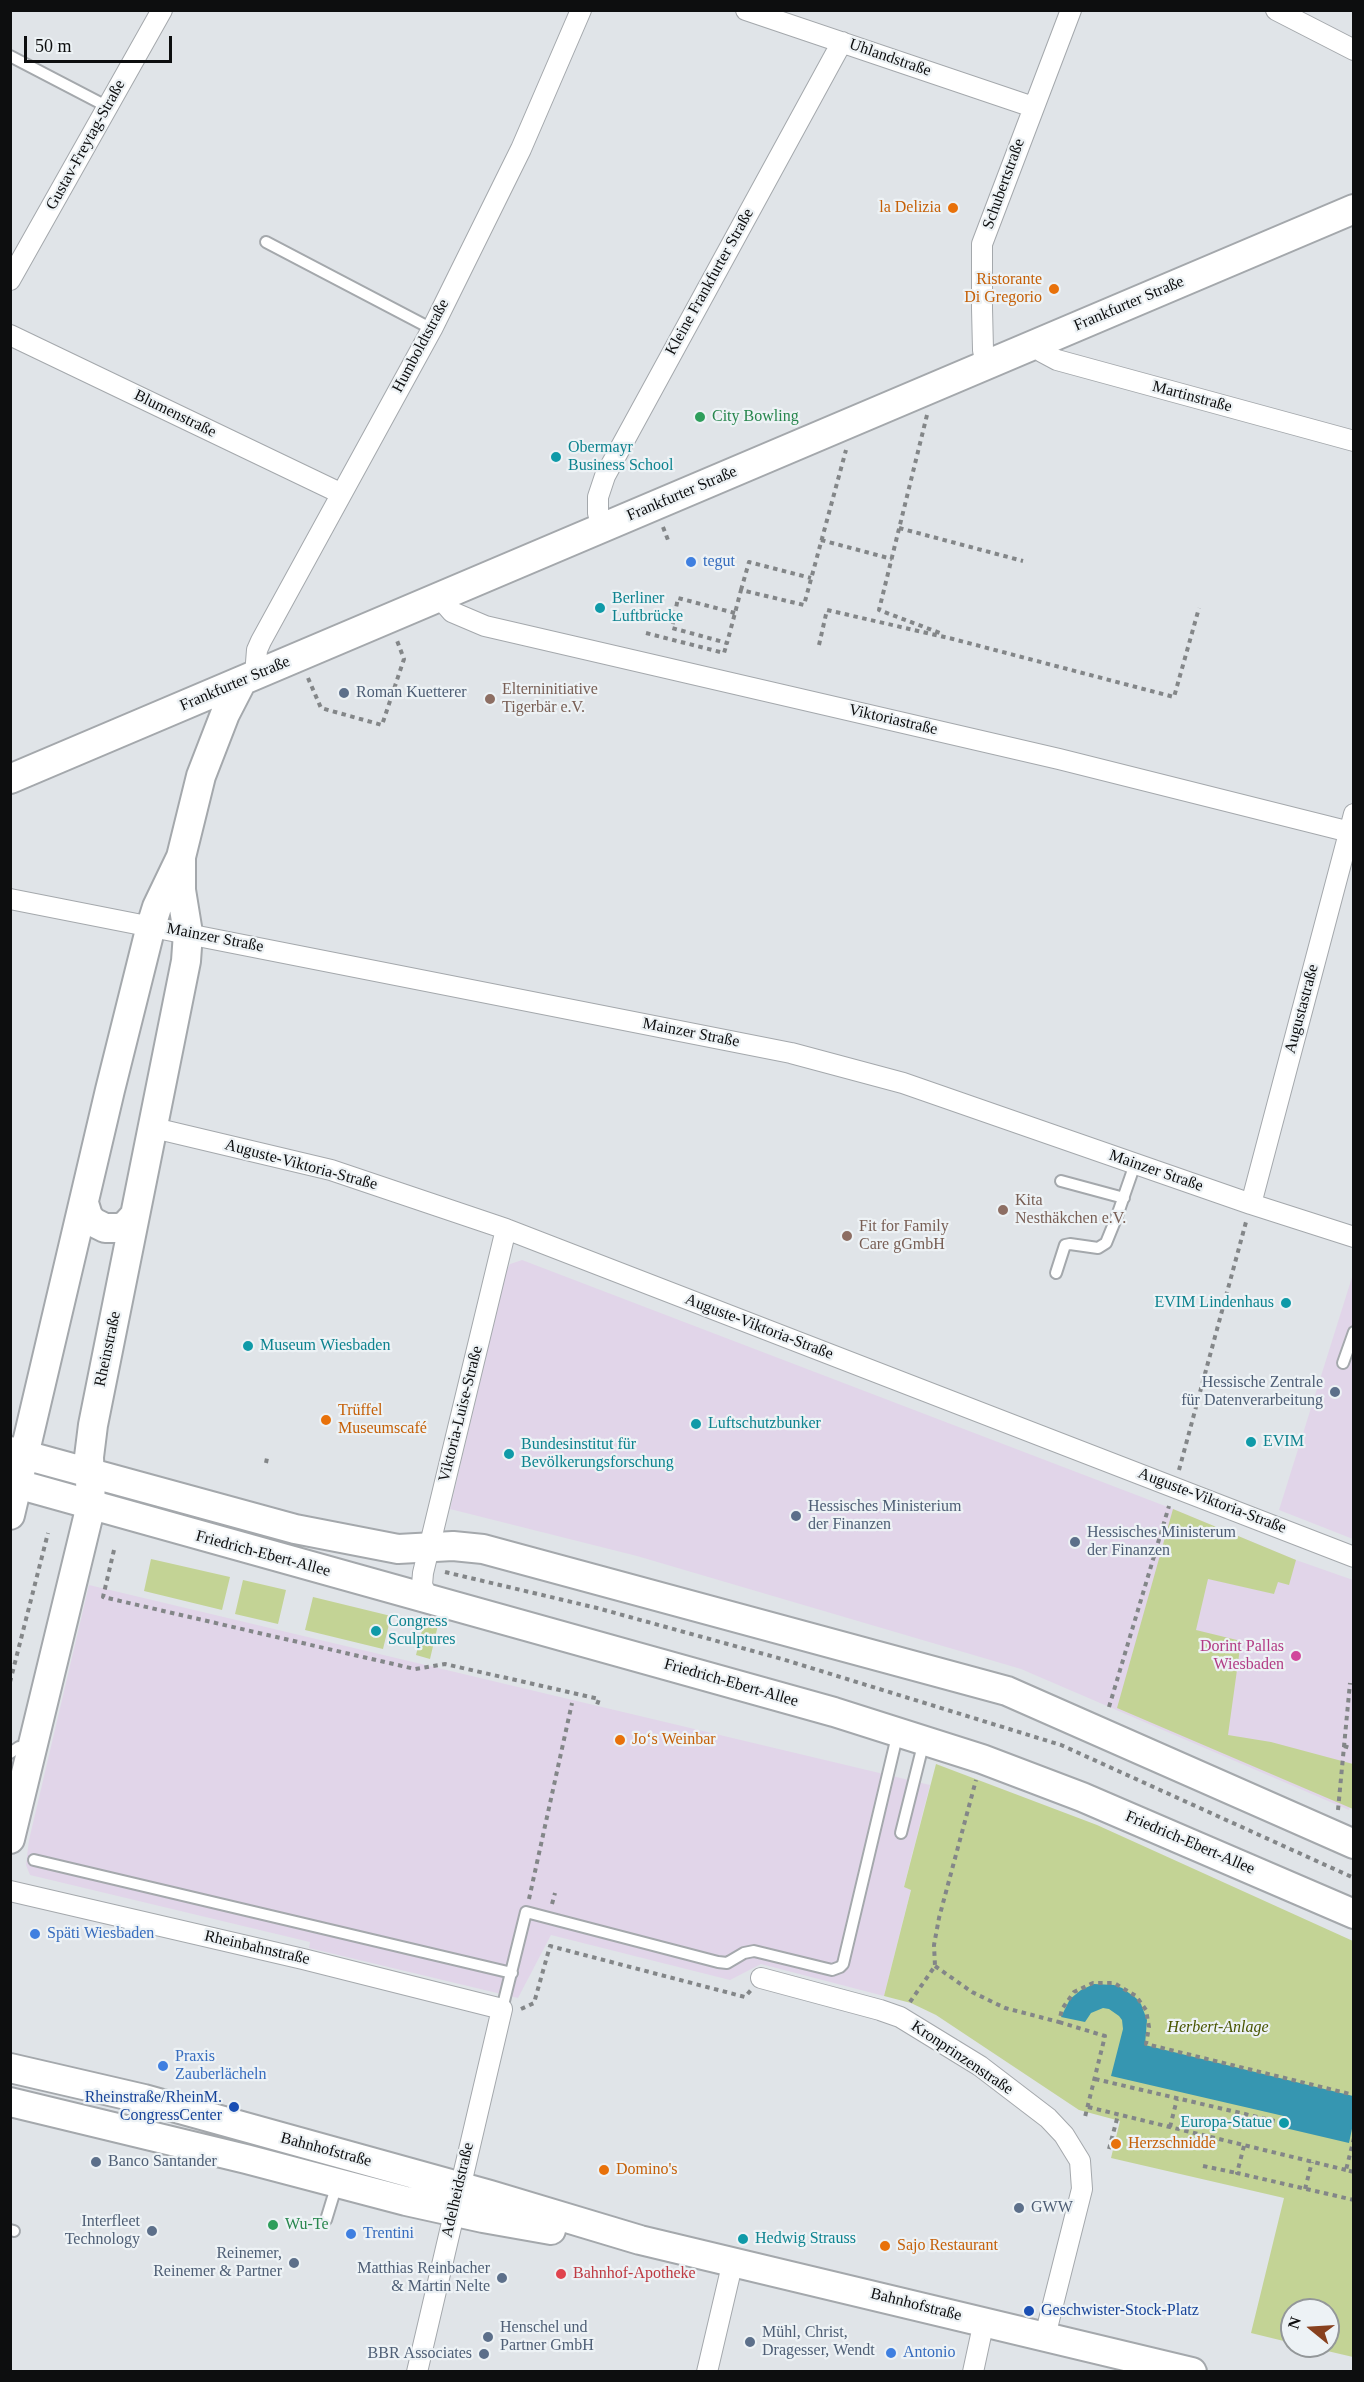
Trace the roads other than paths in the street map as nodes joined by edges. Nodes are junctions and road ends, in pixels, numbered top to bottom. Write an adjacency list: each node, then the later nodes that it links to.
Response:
1 (162, 10): 9 (street, Gustav-Freytag-Straße)
2 (581, 10): 14 (street, Humboldtstraße)
3 (746, 10): 6 (street, Uhlandstraße)
4 (1071, 10): 10 (street, Schubertstraße)
5 (1276, 10): 7 (street)
6 (842, 42): 10 (street, Uhlandstraße); 20 (street, Kleine Frankfurter Straße)
7 (1353, 50)
8 (10, 56): 9 (lane)
9 (108, 107): 13 (street, Gustav-Freytag-Straße)
10 (1033, 107): 17 (street, Schubertstraße)
11 (1353, 209): 16 (street, Frankfurter Straße)
12 (266, 242): 14 (lane)
13 (10, 280)
14 (432, 329): 19 (street, Humboldtstraße)
15 (10, 335): 19 (street, Blumenstraße)
16 (1037, 344): 17 (street, Frankfurter Straße); 18 (street, Martinstraße)
17 (986, 365): 20 (street, Frankfurter Straße)
18 (1353, 441)
19 (340, 493): 22 (street, Humboldtstraße)
20 (602, 528): 21 (street, Frankfurter Straße)
21 (439, 597): 22 (street, Frankfurter Straße); 26 (street, Viktoriastraße)
22 (248, 678): 23 (street, Frankfurter Straße); 24 (street)
23 (202, 698): 24 (street); 25 (street, Frankfurter Straße)
24 (201, 776): 27 (street, Rheinstraße)
25 (10, 779)
26 (1352, 826): 36 (street, Augustastraße)
27 (181, 857): 29 (street, Rheinstraße); 30 (street, Rheinstraße)
28 (10, 899): 29 (street, Mainzer Straße)
29 (151, 926): 30 (street, Mainzer Straße); 35 (street, Rheinstraße)
30 (188, 933): 31 (street, Rheinstraße); 32 (street, Mainzer Straße)
31 (154, 1128): 37 (street, Rheinstraße); 38 (street, Auguste-Viktoria-Straße)
32 (1135, 1164): 34 (lane); 36 (street, Mainzer Straße)
33 (1061, 1180): 34 (lane)
34 (1124, 1197): 40 (lane)
35 (84, 1203): 37 (street); 43 (street, Rheinstraße)
36 (1251, 1204): 39 (street, Mainzer Straße)
37 (135, 1215): 44 (street, Rheinstraße)
38 (506, 1229): 48 (street, Viktoria-Luise-Straße); 49 (street, Auguste-Viktoria-Straße)
39 (1353, 1237)
40 (1056, 1273)
41 (1353, 1332): 42 (lane)
42 (1343, 1363)
43 (18, 1453): 44 (street, Friedrich-Ebert-Allee); 45 (street, Rheinstraße)
44 (91, 1474): 46 (street, Rheinstraße); 48 (street, Friedrich-Ebert-Allee)
45 (14, 1483): 46 (street, Friedrich-Ebert-Allee); 47 (street, Rheinstraße)
46 (91, 1505): 50 (street, Friedrich-Ebert-Allee); 52 (street, Rheinstraße)
47 (10, 1515)
48 (427, 1557): 50 (street, Viktoria-Luise-Straße); 55 (street, Friedrich-Ebert-Allee)
49 (1353, 1557)
50 (428, 1598): 51 (street, Friedrich-Ebert-Allee)
51 (911, 1736): 53 (lane); 58 (street, Friedrich-Ebert-Allee); 59 (lane)
52 (22, 1750): 54 (street, Rheinstraße)
53 (901, 1833)
54 (10, 1839)
55 (1353, 1844)
56 (34, 1860): 59 (lane)
57 (10, 1891): 61 (street, Rheinbahnstraße)
58 (1353, 1914)
59 (512, 1973): 61 (lane)
60 (761, 1978): 69 (street, Kronprinzenstraße)
61 (511, 2009): 65 (street, Adelheidstraße)
62 (10, 2068): 65 (street, Bahnhofstraße)
63 (10, 2102): 64 (street, Bahnhofstraße)
64 (337, 2184): 65 (street, Bahnhofstraße); 66 (lane)
65 (456, 2199): 67 (street, Bahnhofstraße); 70 (street, Adelheidstraße)
66 (326, 2220)
67 (733, 2261): 68 (street, Bahnhofstraße); 71 (street)
68 (984, 2322): 69 (street, Bahnhofstraße); 72 (street)
69 (1045, 2336): 73 (street, Bahnhofstraße)
70 (417, 2372)
71 (707, 2372)
72 (973, 2372)
73 (1192, 2372)

